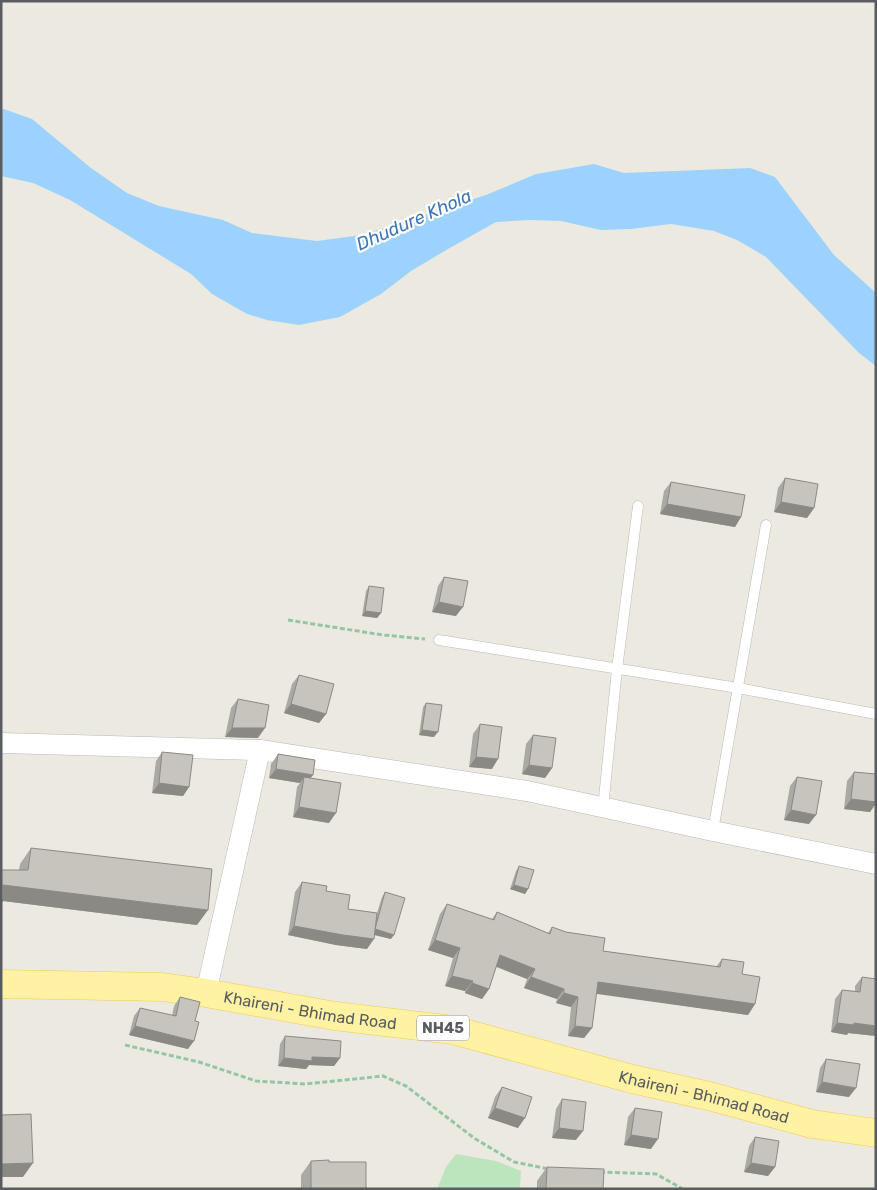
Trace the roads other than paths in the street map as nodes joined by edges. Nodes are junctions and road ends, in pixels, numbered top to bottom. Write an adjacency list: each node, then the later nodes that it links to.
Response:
1 (638, 506): 4 (lane)
2 (766, 525): 5 (lane)
3 (439, 640): 4 (lane)
4 (616, 669): 5 (lane); 9 (lane)
5 (738, 688): 6 (lane); 10 (lane)
6 (876, 714)
7 (1, 743): 8 (street)
8 (260, 750): 9 (street); 13 (street)
9 (603, 808): 10 (street)
10 (713, 831): 11 (street)
11 (876, 864)
12 (1, 984): 13 (main road, Khaireni - Bhimad Road / NH45)
13 (206, 992): 14 (main road, Khaireni - Bhimad Road / NH45)
14 (875, 1129)

